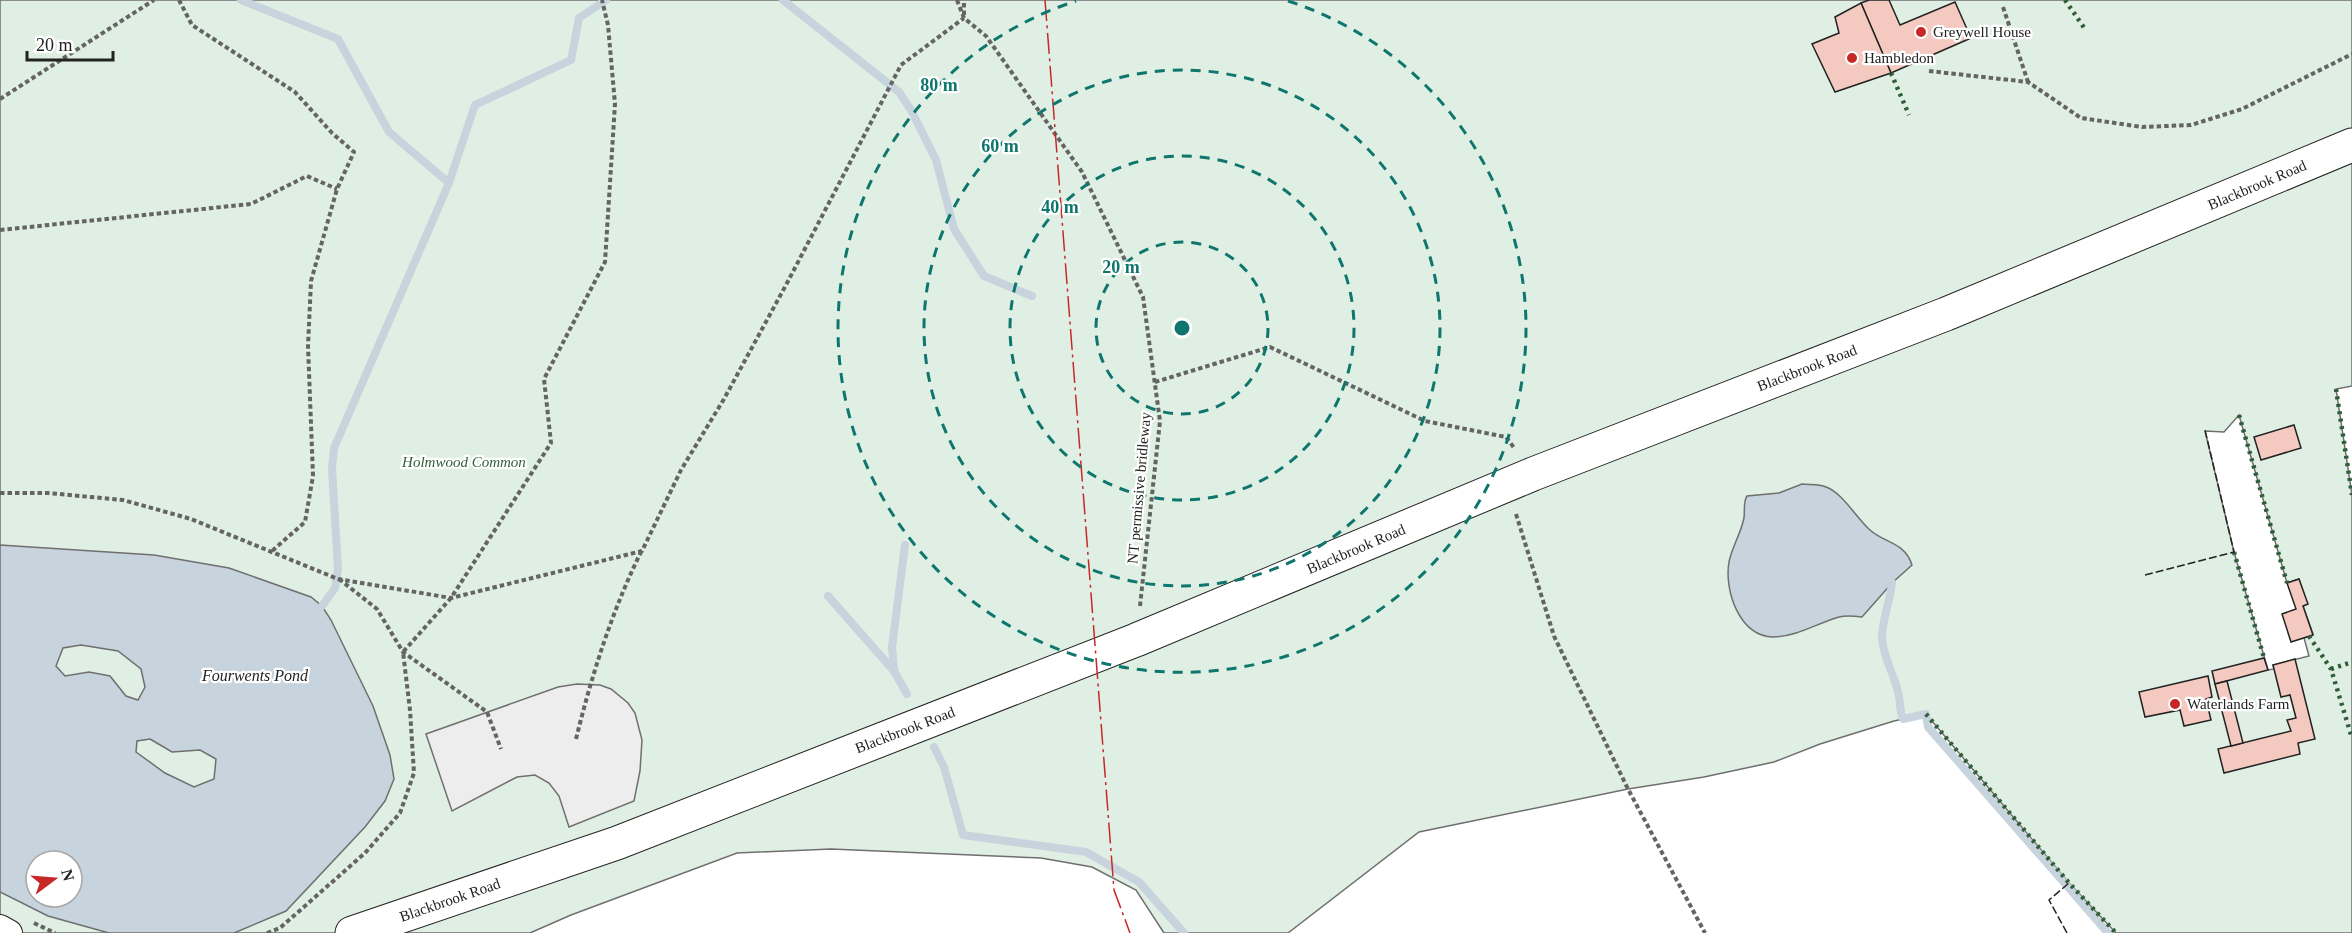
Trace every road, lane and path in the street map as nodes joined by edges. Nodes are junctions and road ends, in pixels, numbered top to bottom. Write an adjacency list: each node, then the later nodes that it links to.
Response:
1 (154, 0): 11 (path)
2 (179, 0): 13 (path)
3 (602, 0): 21 (path)
4 (957, 0): 7 (path, NT permissive bridleway)
5 (964, 0): 7 (path)
6 (2003, 7): 10 (path)
7 (964, 18): 15 (path, NT permissive bridleway); 19 (path)
8 (2352, 54): 10 (path)
9 (1929, 70): 10 (path)
10 (2028, 82)
11 (0, 99)
12 (2352, 145): 16 (street, Blackbrook Road)
13 (337, 189): 14 (path); 18 (path)
14 (0, 230)
15 (1155, 382): 16 (path); 22 (path, NT permissive bridleway)
16 (1520, 480): 22 (street, Blackbrook Road); 30 (path)
17 (0, 493): 18 (path)
18 (272, 551): 20 (path)
19 (642, 551): 21 (path); 24 (path)
20 (338, 579): 21 (path); 23 (path)
21 (451, 598): 23 (path)
22 (1136, 640): 29 (street, Blackbrook Road)
23 (403, 652): 25 (path); 28 (path)
24 (576, 738)
25 (501, 749)
26 (0, 928): 27 (street)
27 (9, 933)
28 (267, 933)
29 (352, 933)
30 (1706, 933)

